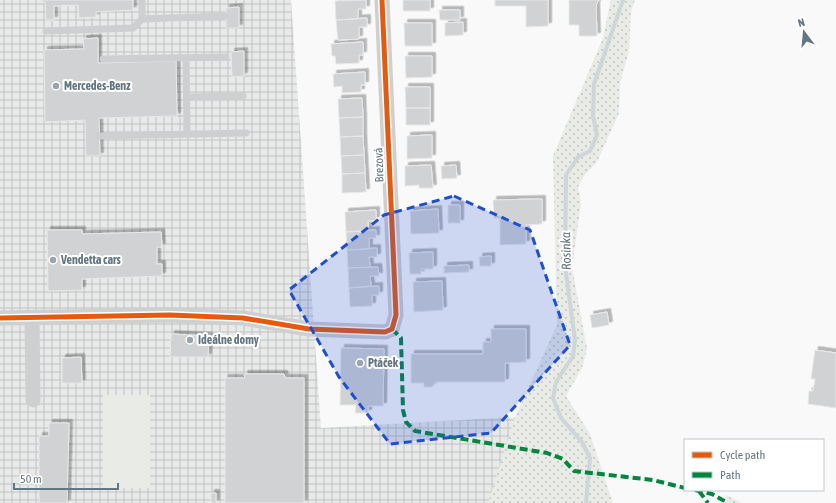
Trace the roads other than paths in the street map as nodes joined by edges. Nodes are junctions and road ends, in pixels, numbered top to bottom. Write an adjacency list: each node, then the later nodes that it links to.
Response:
1 (142, 0): 4 (lane)
2 (382, 0): 15 (street, Brezová)
3 (224, 16): 4 (lane)
4 (142, 20): 5 (lane)
5 (46, 30)
6 (226, 57): 7 (lane)
7 (186, 58): 8 (lane); 10 (lane)
8 (103, 59)
9 (243, 96): 10 (lane)
10 (187, 98): 12 (lane)
11 (246, 133): 12 (lane)
12 (187, 134): 13 (lane)
13 (99, 136)
14 (0, 318): 15 (street)
15 (32, 318): 16 (street)
16 (33, 400)

